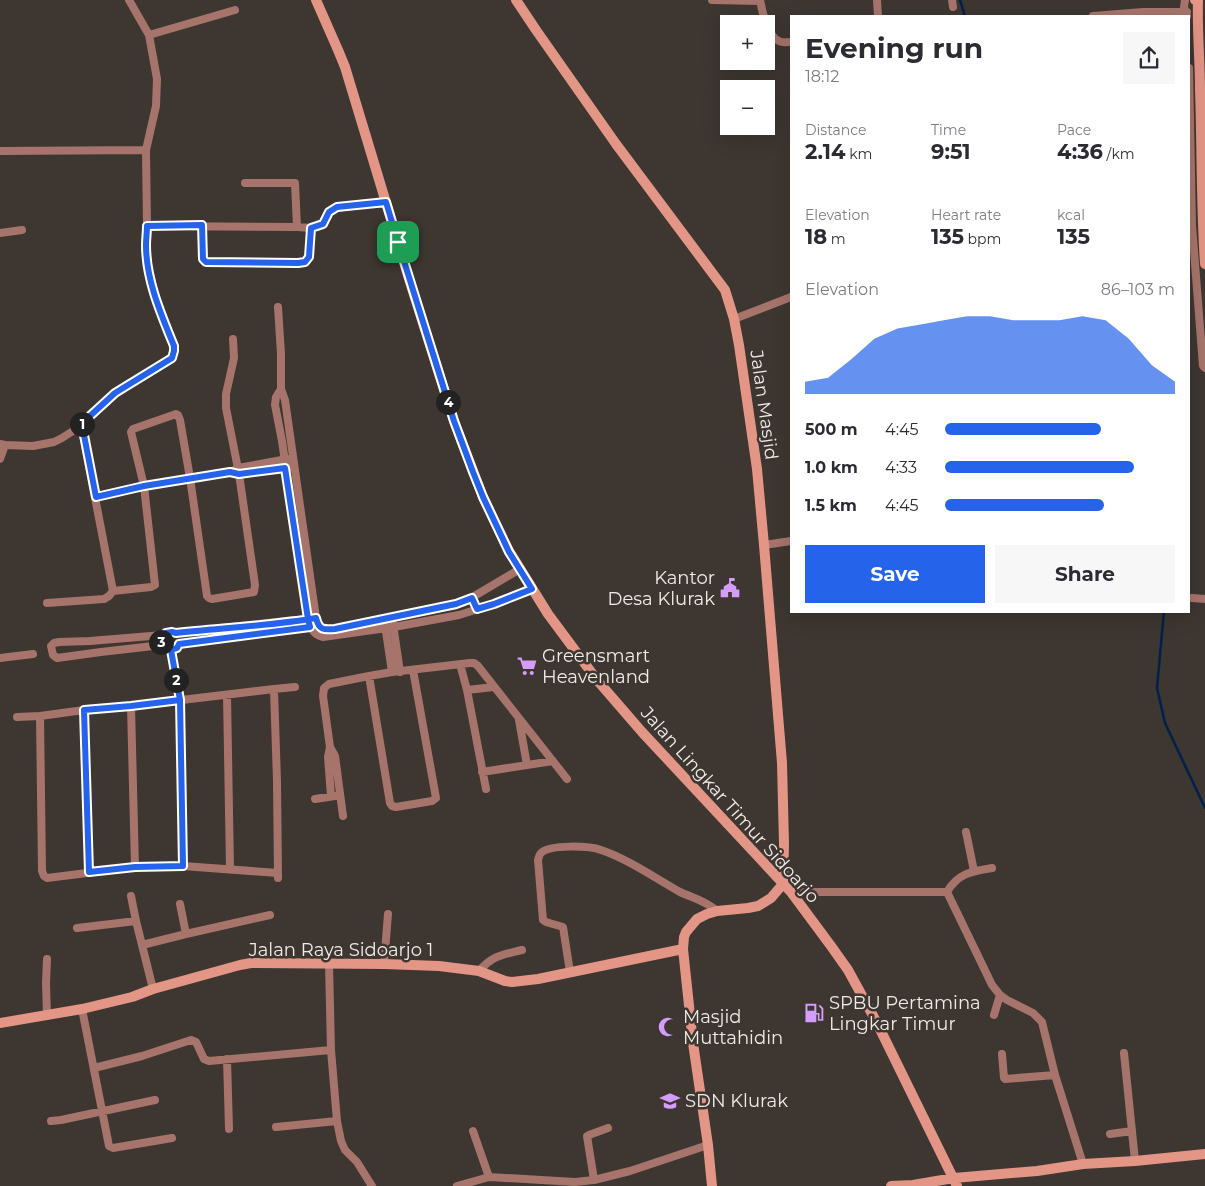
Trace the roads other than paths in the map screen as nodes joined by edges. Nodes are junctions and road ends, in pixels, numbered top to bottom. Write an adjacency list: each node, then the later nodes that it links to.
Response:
1 (129, 0): 13 (street)
2 (316, 0): 24 (street, Jalan Lingkar Timur Sidoarjo)
3 (516, 0): 36 (street, Jalan Masjid)
4 (712, 0): 6 (street)
5 (877, 0): 10 (street)
6 (760, 1): 14 (street)
7 (1199, 1): 12 (street)
8 (1185, 8): 11 (street)
9 (235, 10): 13 (street)
10 (878, 15)
11 (1106, 15)
12 (1193, 21): 15 (street)
13 (149, 35): 19 (street)
14 (790, 42)
15 (1193, 70): 16 (street)
16 (1197, 89): 17 (street)
17 (1198, 103): 18 (street); 23 (street)
18 (1203, 137): 21 (street)
19 (146, 150): 20 (street); 27 (street)
20 (0, 151)
21 (1203, 163): 23 (street)
22 (245, 183): 28 (street)
23 (1197, 198): 25 (street)
24 (386, 202): 29 (street); 49 (street, Jalan Lingkar Timur Sidoarjo)
25 (1199, 224): 32 (street)
26 (202, 225): 27 (street); 28 (street); 29 (street)
27 (147, 226): 39 (street)
28 (297, 227): 29 (street)
29 (311, 228)
30 (22, 230): 31 (street)
31 (0, 233)
32 (1198, 242): 33 (street); 38 (street)
33 (1205, 264)
34 (790, 297): 36 (street)
35 (278, 307): 42 (street)
36 (734, 319): 48 (street, Jalan Masjid)
37 (233, 339): 43 (street)
38 (1205, 368)
39 (79, 426): 40 (street); 46 (street)
40 (2, 445): 41 (street)
41 (0, 459)
42 (289, 463): 43 (street); 62 (street)
43 (236, 471): 44 (street); 44 (street)
44 (190, 478): 45 (street); 45 (street)
45 (144, 486): 46 (street); 52 (street)
46 (96, 497): 52 (street)
47 (790, 541): 48 (street)
48 (764, 545): 106 (street, Jalan Masjid)
49 (520, 569): 50 (street); 51 (street, Jalan Lingkar Timur Sidoarjo)
50 (487, 588): 53 (street); 58 (street)
51 (532, 589): 58 (street); 106 (street, Jalan Lingkar Timur Sidoarjo)
52 (112, 591): 56 (street)
53 (472, 598): 57 (street); 59 (street)
54 (1192, 598): 55 (street)
55 (1205, 599)
56 (47, 603)
57 (456, 604): 60 (street); 61 (street)
58 (494, 604): 59 (street)
59 (477, 609): 60 (street)
60 (459, 615): 63 (street)
61 (388, 618): 62 (street); 63 (street); 64 (street)
62 (313, 622): 64 (street); 65 (street); 68 (street)
63 (394, 627): 64 (street); 76 (street)
64 (385, 628): 76 (street)
65 (176, 633): 66 (street); 68 (street)
66 (163, 635): 67 (street); 69 (street)
67 (76, 642): 72 (street); 72 (street)
68 (179, 644): 70 (street)
69 (162, 645): 70 (street); 72 (street)
70 (171, 650): 83 (street)
71 (33, 654): 73 (street)
72 (78, 656)
73 (0, 658)
74 (460, 664): 75 (street); 79 (street); 81 (street)
75 (413, 670): 76 (street); 77 (street)
76 (396, 672): 77 (street)
77 (369, 676): 89 (street)
78 (294, 687): 80 (street)
79 (494, 687): 81 (street); 88 (street)
80 (274, 689): 82 (street); 103 (street)
81 (467, 690): 92 (street)
82 (227, 694): 83 (street); 103 (street)
83 (180, 700): 84 (street); 100 (street)
84 (131, 706): 85 (street); 101 (street)
85 (84, 710): 86 (street); 105 (street)
86 (40, 716): 87 (street); 105 (street)
87 (17, 717)
88 (519, 718): 90 (street); 91 (street)
89 (330, 748): 95 (street); 96 (street)
90 (553, 761): 91 (street); 93 (street)
91 (527, 765): 92 (street)
92 (482, 772): 94 (street)
93 (567, 779)
94 (486, 789)
95 (340, 795): 96 (street); 98 (street)
96 (331, 796): 97 (street)
97 (315, 798)
98 (344, 816)
99 (966, 832): 104 (street)
100 (183, 866): 101 (street); 103 (street)
101 (135, 867): 105 (street)
102 (992, 868): 104 (street)
103 (230, 869)
104 (974, 871): 108 (street)
105 (89, 872)
106 (783, 884): 107 (street, Jalan Lingkar Timur Sidoarjo); 111 (street)
107 (791, 892): 108 (street); 154 (street, Jalan Lingkar Timur Sidoarjo)
108 (947, 892): 126 (street)
109 (132, 896): 114 (street)
110 (180, 904): 116 (street)
111 (717, 912): 118 (street); 124 (street)
112 (388, 914): 122 (street)
113 (270, 915): 116 (street)
114 (136, 922): 115 (street); 117 (street)
115 (77, 928)
116 (186, 934): 117 (street)
117 (142, 945): 125 (street)
118 (682, 949): 124 (street, Jalan Raya Sidoarjo 1); 148 (street)
119 (522, 950): 123 (street)
120 (47, 959): 129 (street)
121 (329, 963): 122 (street, Jalan Raya Sidoarjo 1); 125 (street, Jalan Raya Sidoarjo 1); 131 (street)
122 (384, 964): 123 (street, Jalan Raya Sidoarjo 1)
123 (478, 971): 124 (street, Jalan Raya Sidoarjo 1)
124 (570, 972)
125 (153, 989): 127 (street, Jalan Raya Sidoarjo 1)
126 (1000, 995): 128 (street); 136 (street)
127 (82, 1009): 129 (street, Jalan Raya Sidoarjo 1); 135 (street)
128 (994, 1015)
129 (48, 1016): 130 (street, Jalan Raya Sidoarjo 1)
130 (0, 1024)
131 (331, 1050): 134 (street); 140 (street)
132 (1124, 1053): 145 (street)
133 (1002, 1054): 136 (street)
134 (227, 1059): 135 (street); 142 (street)
135 (94, 1068): 138 (street)
136 (1055, 1075): 151 (street)
137 (155, 1100): 138 (street)
138 (102, 1111): 139 (street); 147 (street)
139 (50, 1121)
140 (337, 1121): 141 (street); 157 (street)
141 (276, 1127)
142 (229, 1128)
143 (608, 1128): 153 (street)
144 (473, 1131): 152 (street)
145 (1132, 1131): 146 (street); 150 (street)
146 (1110, 1134)
147 (172, 1138)
148 (708, 1145): 153 (street); 159 (street)
149 (1205, 1154): 150 (street)
150 (1135, 1160): 151 (street)
151 (1087, 1164): 154 (street)
152 (489, 1177): 155 (street); 158 (street)
153 (594, 1180): 156 (street)
154 (955, 1182): 160 (street)
155 (534, 1183): 156 (street)
156 (560, 1184)
157 (372, 1186)
158 (457, 1186)
159 (712, 1186)
160 (891, 1186)

